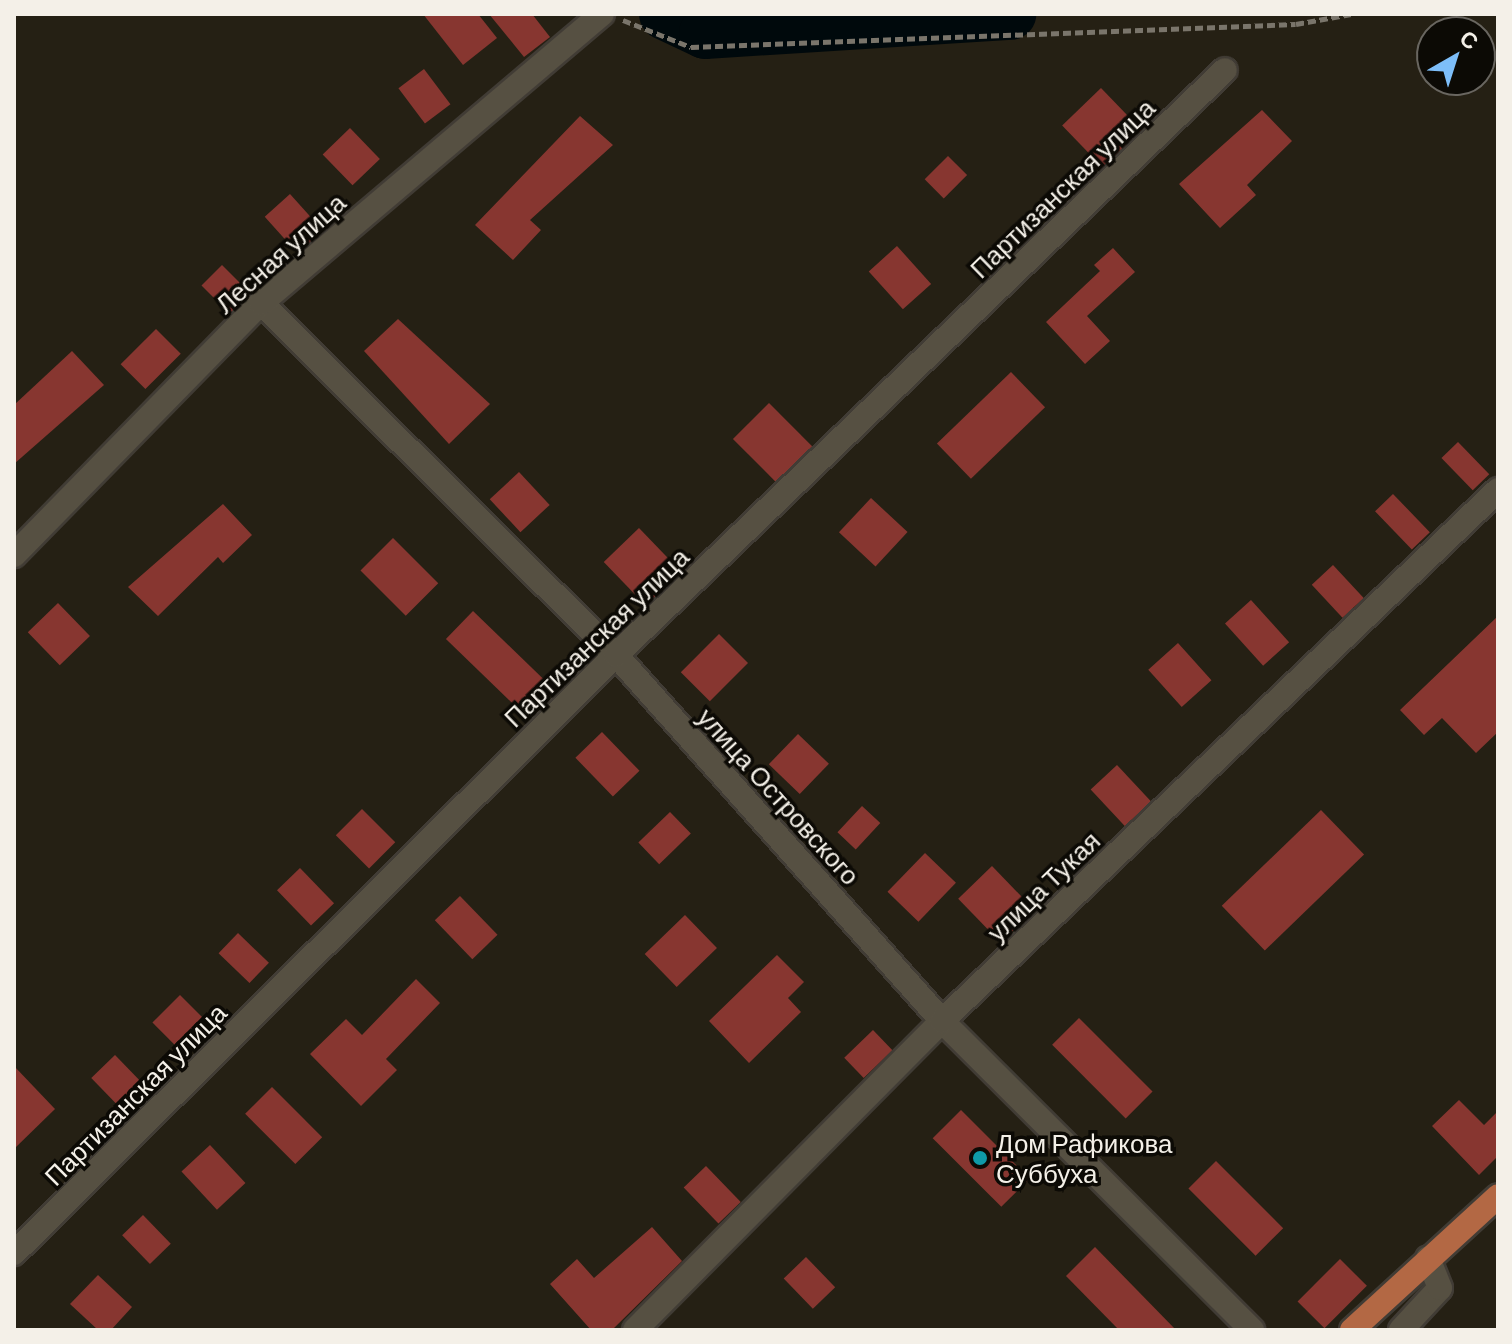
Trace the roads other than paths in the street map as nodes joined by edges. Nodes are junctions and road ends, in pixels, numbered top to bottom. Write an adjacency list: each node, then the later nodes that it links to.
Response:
1 (605, 14): 3 (street, Лесная улица)
2 (1225, 70): 6 (street, Партизанская улица)
3 (261, 303): 5 (street, Лесная улица); 6 (street, улица Островского)
4 (1498, 490): 7 (street, улица Тукая)
5 (14, 555)
6 (616, 655): 7 (street, улица Островского); 9 (street, Партизанская улица)
7 (942, 1021): 11 (street, улица Тукая); 12 (street, улица Островского)
8 (1494, 1207): 10 (main road)
9 (14, 1253)
10 (1428, 1258): 13 (main road); 14 (street)
11 (635, 1330)
12 (1252, 1330)
13 (1352, 1330)
14 (1401, 1330)

